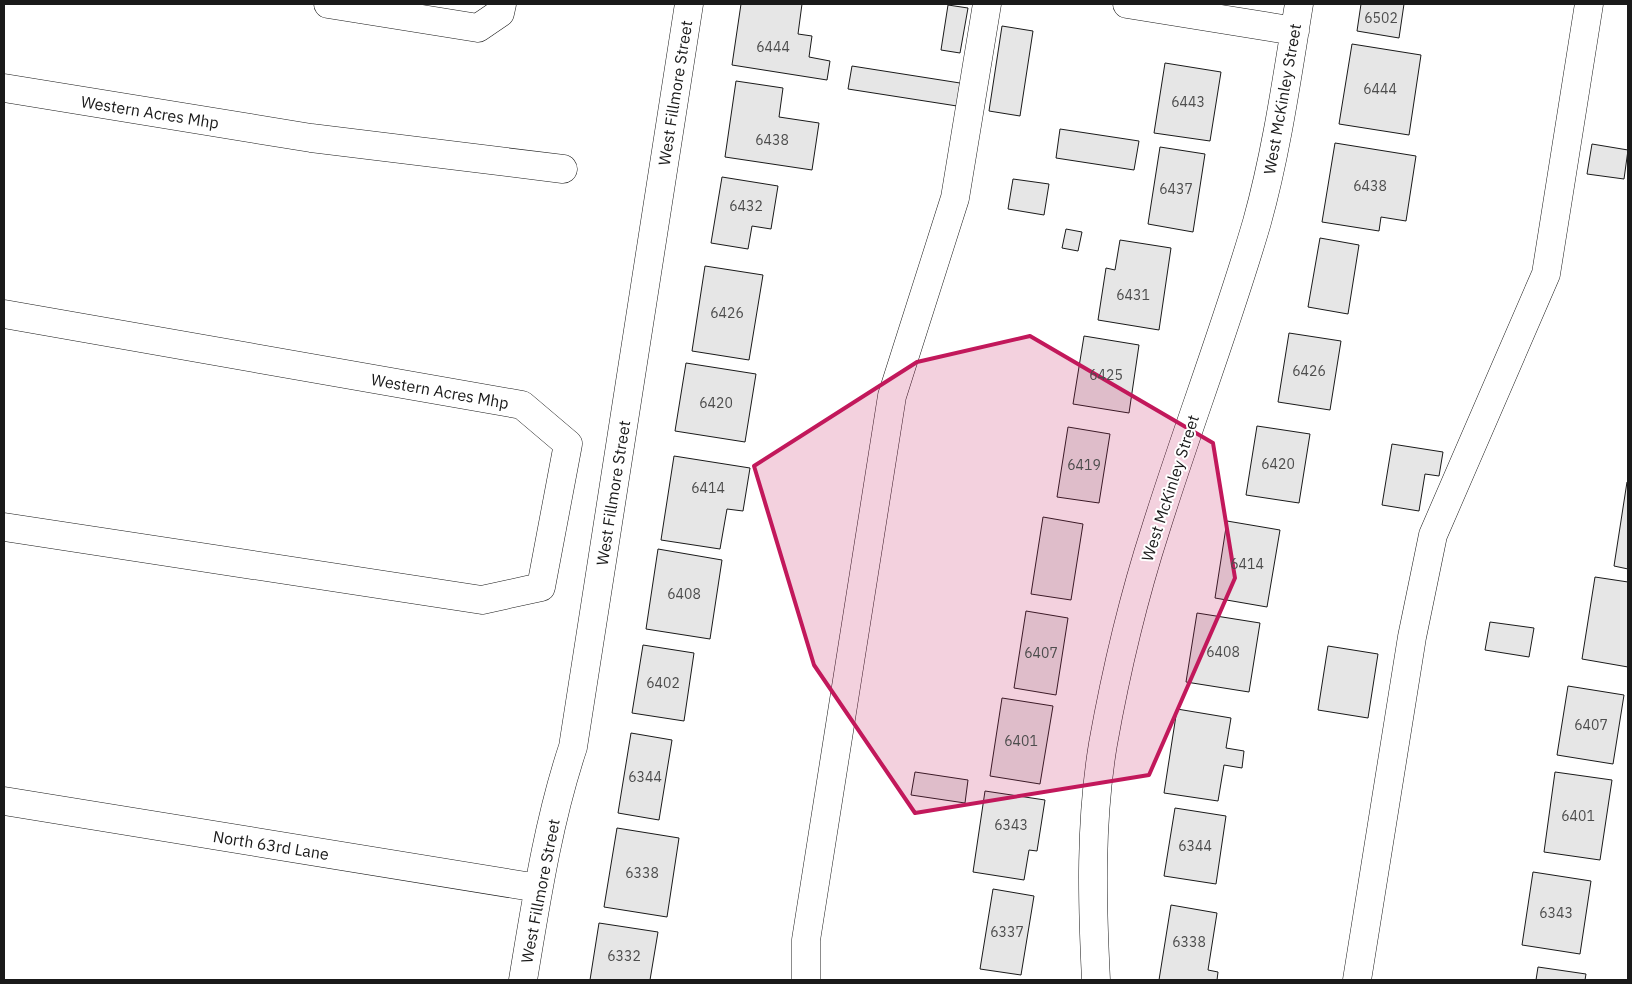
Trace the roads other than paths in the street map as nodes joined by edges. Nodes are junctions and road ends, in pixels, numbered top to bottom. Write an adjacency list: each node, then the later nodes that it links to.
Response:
1 (328, 4): 2 (street)
2 (502, 4)
3 (689, 4): 14 (street, West Fillmore Street)
4 (987, 4): 16 (street)
5 (1127, 4): 8 (street)
6 (1299, 4): 8 (street, West McKinley Street)
7 (1589, 4): 18 (street)
8 (1295, 31): 17 (street, West McKinley Street)
9 (4, 88): 10 (street, Western Acres Mhp)
10 (563, 169)
11 (4, 314): 12 (street, Western Acres Mhp)
12 (4, 527)
13 (4, 802): 14 (street, North 63rd Lane)
14 (538, 888): 15 (street, West Fillmore Street)
15 (523, 980)
16 (806, 980)
17 (1096, 980)
18 (1357, 980)

